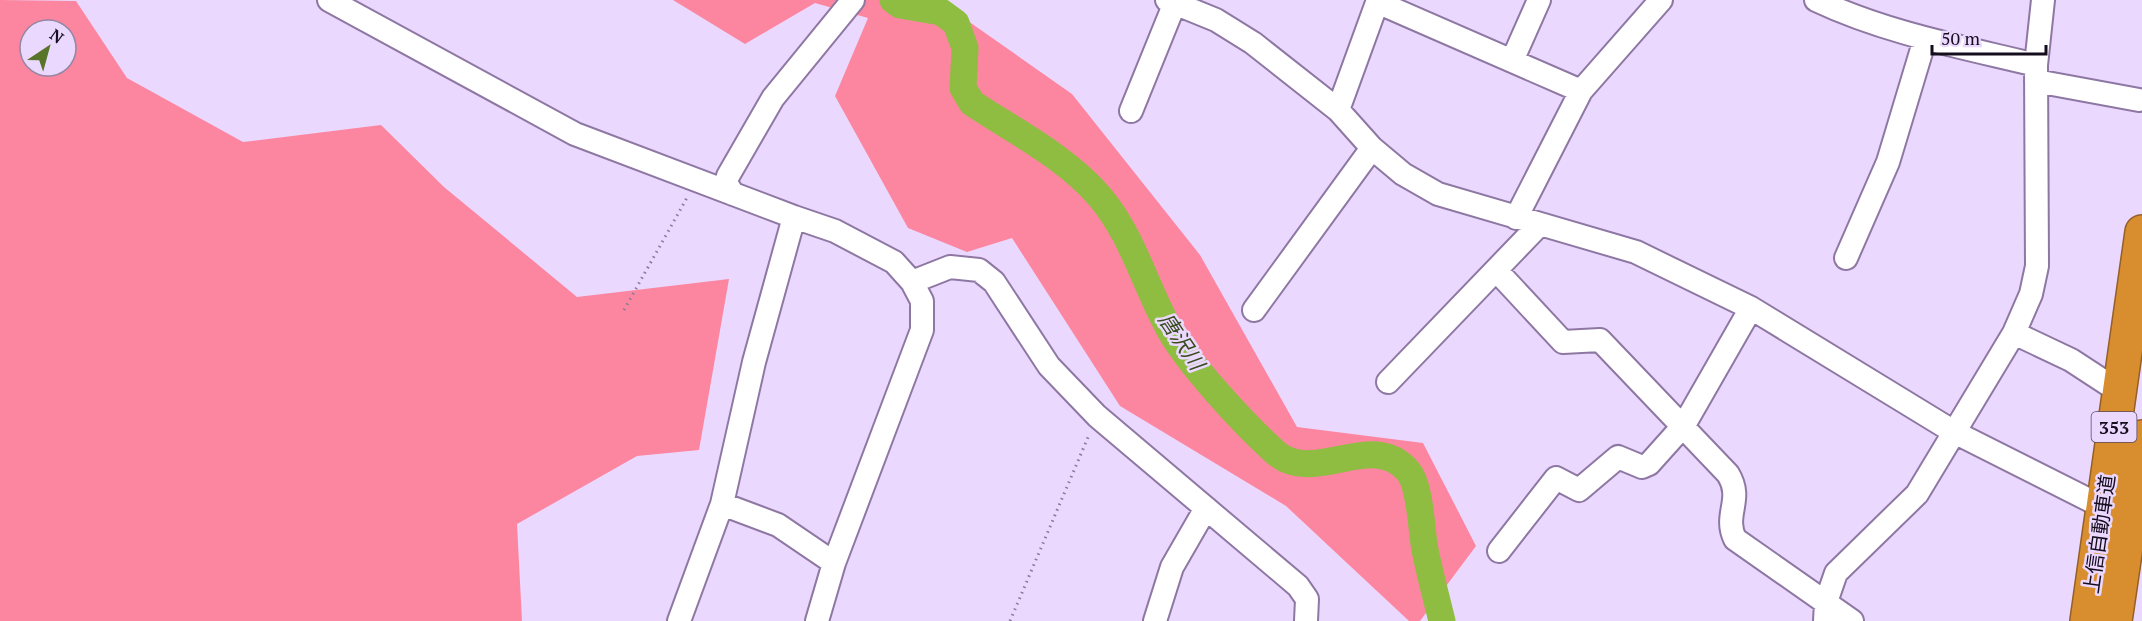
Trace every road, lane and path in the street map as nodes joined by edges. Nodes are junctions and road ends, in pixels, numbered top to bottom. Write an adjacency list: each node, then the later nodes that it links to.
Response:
1 (329, 0): 17 (street)
2 (853, 0): 18 (street)
3 (1539, 0): 10 (street)
4 (1661, 0): 12 (street)
5 (1816, 0): 9 (street)
6 (2043, 0): 11 (street)
7 (1173, 1): 14 (street); 15 (street)
8 (1377, 1): 10 (street); 14 (street)
9 (1925, 39): 11 (street); 23 (street)
10 (1512, 61): 12 (street)
11 (2036, 73): 13 (street); 29 (street)
12 (1581, 91): 20 (street)
13 (2139, 100)
14 (1338, 110): 16 (street)
15 (1131, 111)
16 (1372, 148): 20 (street); 28 (street)
17 (696, 181): 18 (street); 27 (path)
18 (733, 194): 19 (street)
19 (794, 217): 25 (street); 36 (street)
20 (1516, 218): 21 (street)
21 (1540, 224): 24 (street); 26 (street)
22 (2142, 232): 31 (highway, 上信自動車道 / 353)
23 (1846, 258)
24 (1496, 270): 30 (street); 33 (street)
25 (912, 282): 32 (street); 40 (street)
26 (1751, 308): 33 (street); 34 (street)
27 (624, 309)
28 (1254, 310)
29 (2014, 333): 31 (street); 34 (street)
30 (1388, 382)
31 (2120, 392): 38 (highway, 上信自動車道 / 353)
32 (1097, 416): 37 (street); 44 (path)
33 (1684, 425): 39 (street); 41 (street)
34 (1954, 432): 38 (street); 41 (street)
35 (2142, 436): 38 (highway, 上信自動車道 / 353)
36 (722, 504): 40 (street); 42 (street)
37 (1206, 508): 45 (street); 46 (street)
38 (2125, 519): 48 (highway, 上信自動車道 / 353); 49 (highway, 上信自動車道 / 353)
39 (1499, 551)
40 (834, 563): 43 (street)
41 (1826, 612): 47 (street)
42 (679, 621)
43 (817, 621)
44 (1010, 621)
45 (1155, 621)
46 (1306, 621)
47 (1852, 621)
48 (2087, 621)
49 (2115, 621)

